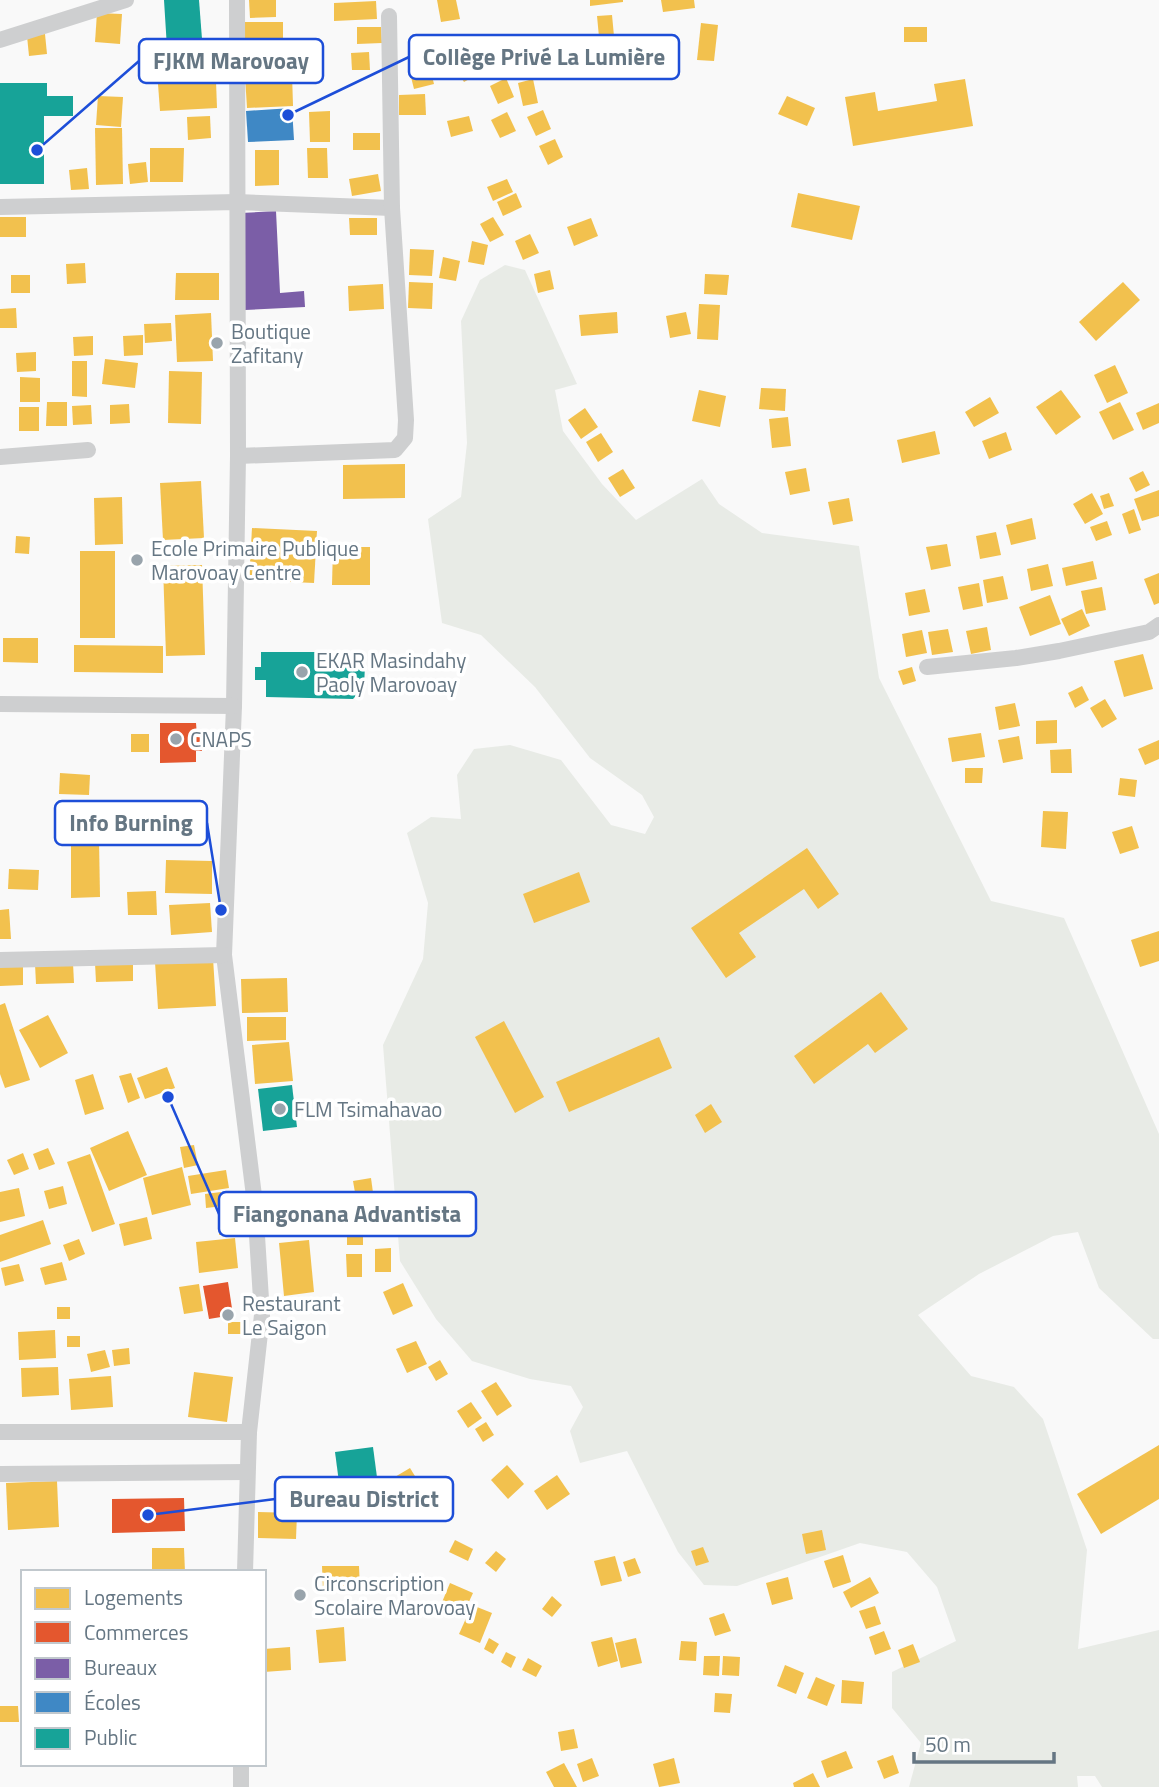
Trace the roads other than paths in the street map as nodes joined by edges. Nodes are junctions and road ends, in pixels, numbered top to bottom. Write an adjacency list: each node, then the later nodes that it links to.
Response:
1 (126, 0): 4 (street)
2 (237, 0): 5 (street)
3 (389, 16): 7 (street)
4 (0, 40)
5 (237, 202): 6 (street); 7 (street); 9 (street)
6 (0, 207)
7 (393, 208): 9 (street)
8 (88, 450): 10 (street)
9 (238, 456): 14 (street)
10 (0, 457)
11 (1159, 625): 12 (street)
12 (927, 667)
13 (0, 704): 14 (street)
14 (234, 706): 15 (street)
15 (223, 955): 16 (street); 18 (street)
16 (0, 960)
17 (0, 1432): 18 (street)
18 (249, 1432): 19 (street)
19 (247, 1472): 20 (street); 21 (street)
20 (0, 1474)
21 (245, 1570)
22 (241, 1766): 23 (street)
23 (241, 1787)

